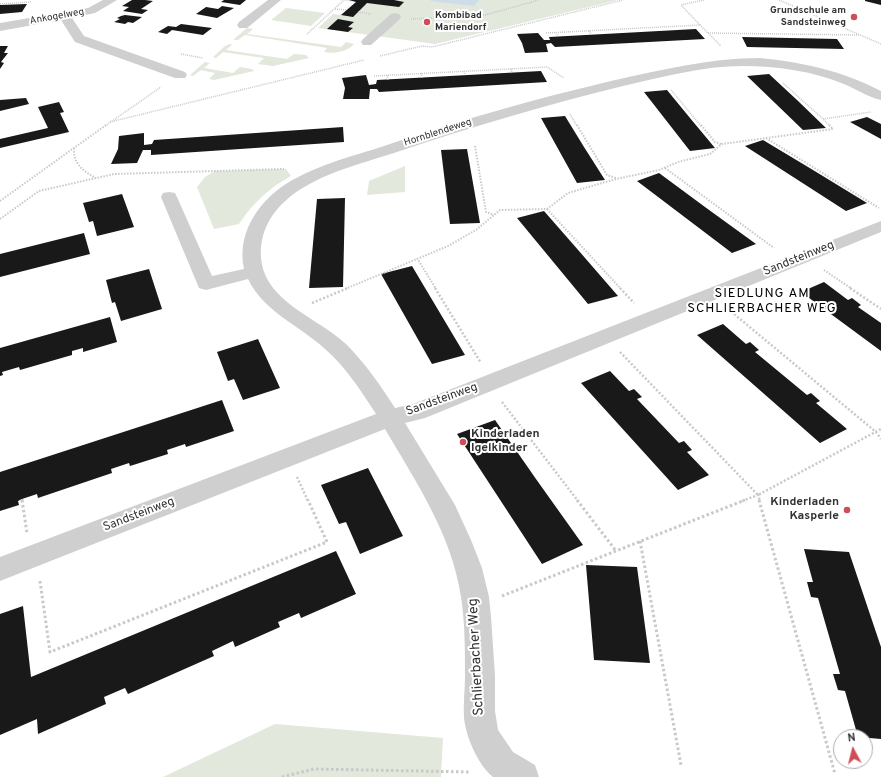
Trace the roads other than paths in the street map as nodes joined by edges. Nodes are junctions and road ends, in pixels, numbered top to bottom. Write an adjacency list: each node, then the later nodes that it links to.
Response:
1 (111, 0): 3 (street, Ankogelweg)
2 (275, 0): 5 (street)
3 (66, 16): 6 (street, Ankogelweg); 8 (street)
4 (395, 17): 7 (street)
5 (243, 26)
6 (0, 27)
7 (367, 42)
8 (180, 75)
9 (881, 96): 12 (street, Hornblendeweg)
10 (169, 197): 12 (street)
11 (881, 226): 13 (street, Sandsteinweg)
12 (254, 272): 13 (street, Hornblendeweg)
13 (390, 418): 14 (street, Sandsteinweg); 15 (street, Schlierbacher Weg)
14 (0, 569)
15 (523, 777)

